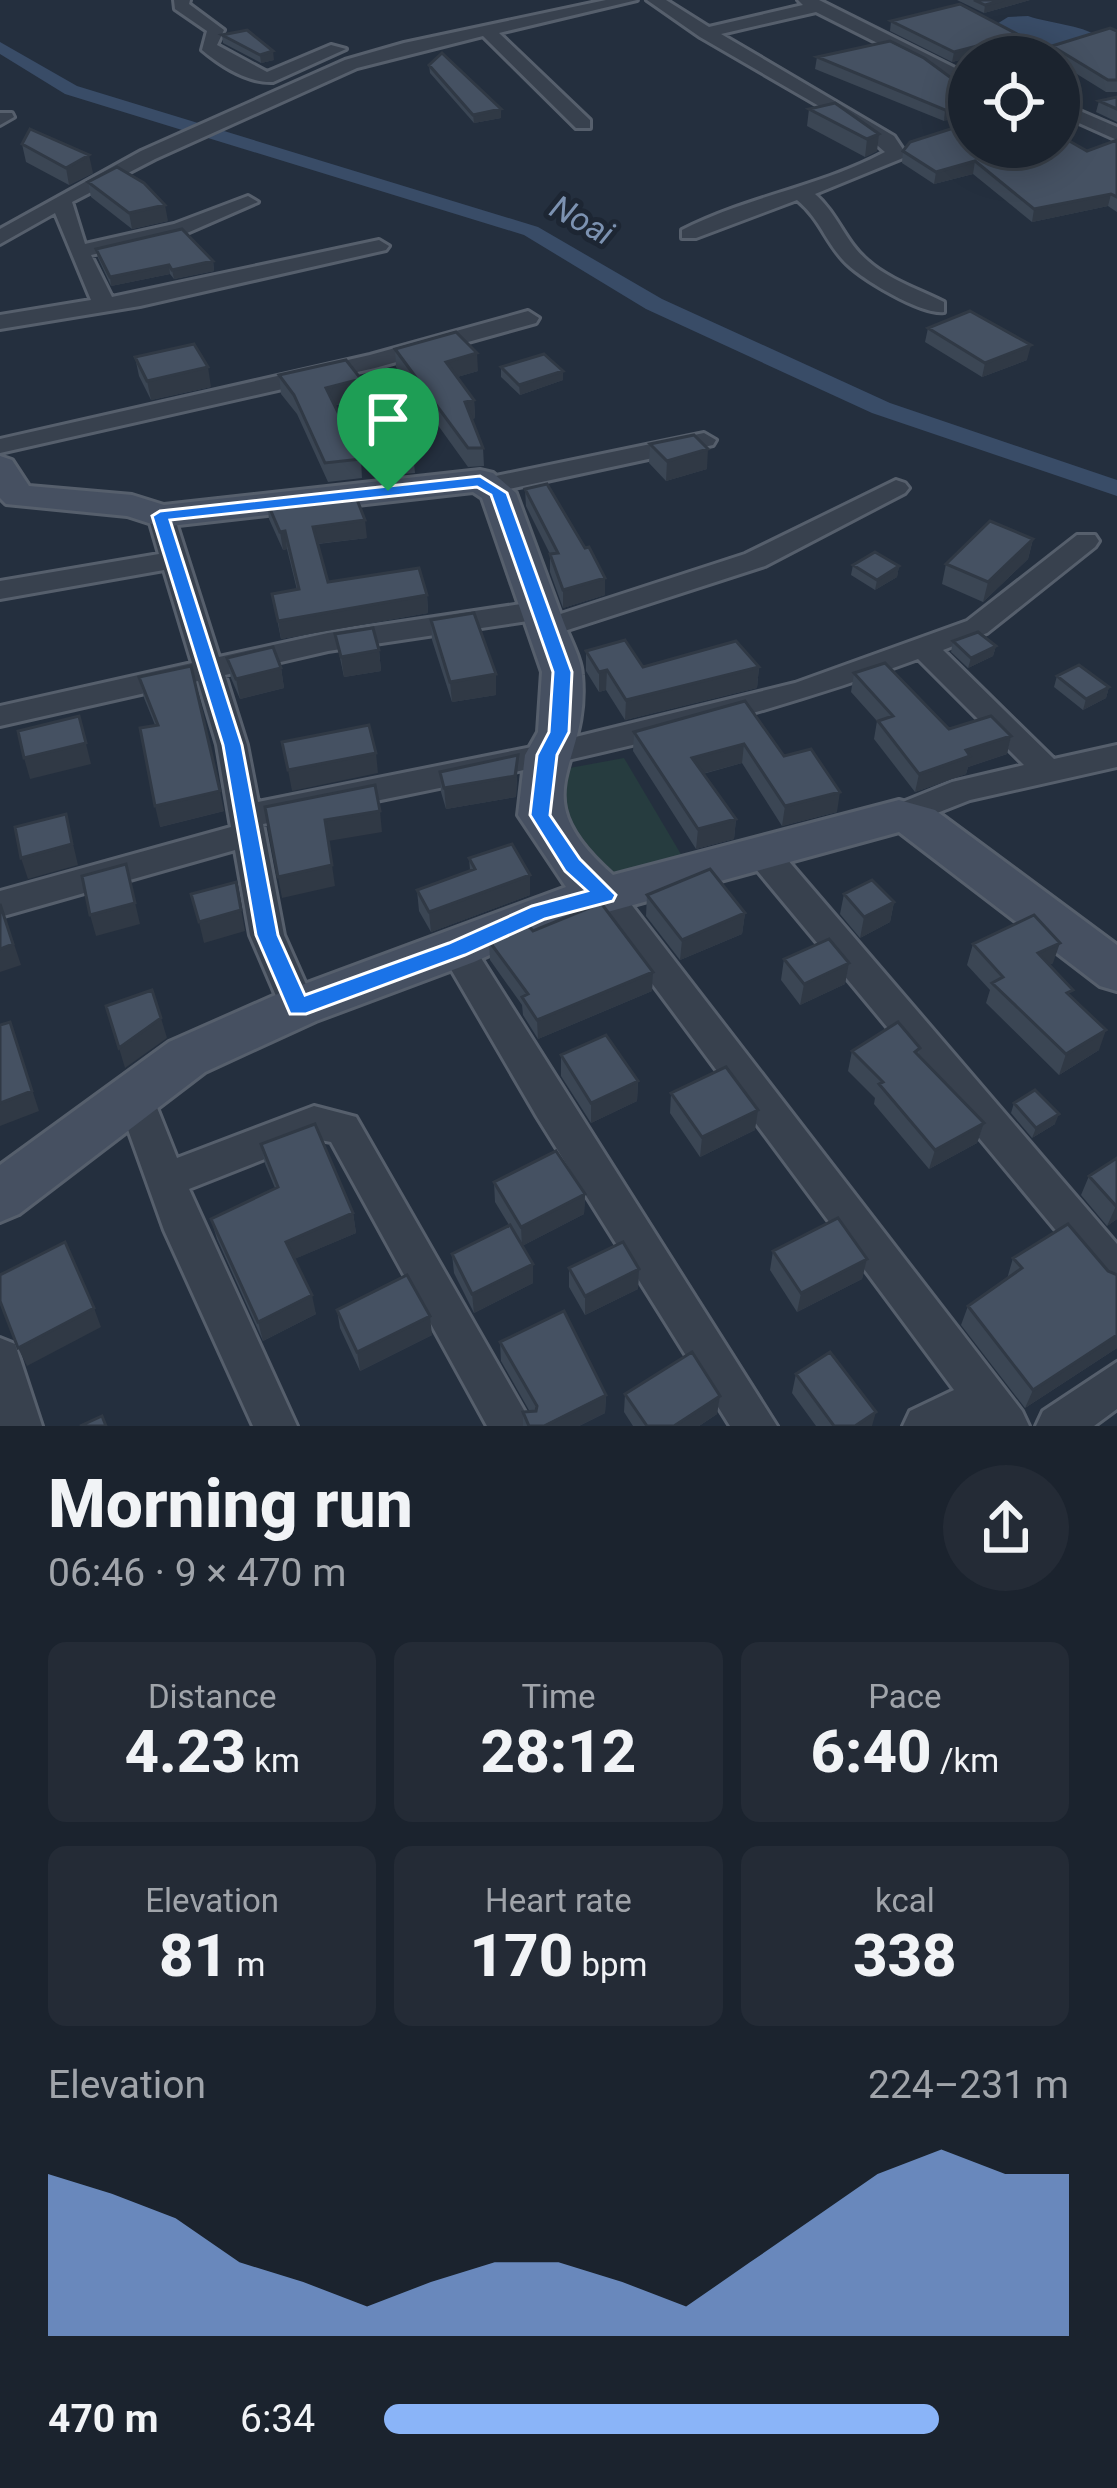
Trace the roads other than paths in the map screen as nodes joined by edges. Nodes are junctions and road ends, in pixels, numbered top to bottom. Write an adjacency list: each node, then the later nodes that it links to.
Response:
1 (182, 0): 9 (street)
2 (628, 0): 4 (street)
3 (655, 0): 7 (street)
4 (605, 2): 6 (street)
5 (813, 3): 7 (street); 8 (street)
6 (487, 31): 9 (street); 15 (street)
7 (706, 33): 17 (street)
8 (890, 43): 10 (street); 11 (street)
9 (397, 50): 18 (street)
10 (850, 52)
11 (948, 72)
12 (1104, 102): 13 (street)
13 (1080, 105)
14 (1080, 116): 16 (street)
15 (583, 124)
16 (1117, 134)
17 (800, 191): 20 (street); 25 (street)
18 (61, 200): 21 (street); 23 (street)
19 (248, 202): 23 (street)
20 (689, 234)
21 (0, 238)
22 (380, 246): 24 (street)
23 (78, 252): 24 (street)
24 (104, 304): 27 (street)
25 (936, 307)
26 (528, 319): 29 (street)
27 (0, 322)
28 (704, 440): 31 (street)
29 (0, 446)
30 (0, 467): 33 (street)
31 (491, 485): 33 (street); 37 (street)
32 (896, 488): 37 (street)
33 (160, 516): 35 (street)
34 (1086, 541): 38 (street)
35 (177, 559): 36 (street); 39 (street)
36 (0, 590)
37 (543, 619): 39 (street); 41 (street)
38 (925, 649): 41 (street); 43 (street)
39 (207, 668): 40 (street); 45 (street)
40 (0, 716)
41 (547, 755): 45 (street); 47 (street)
42 (1117, 756): 43 (street)
43 (1046, 770): 44 (street)
44 (899, 816): 46 (street); 50 (street)
45 (246, 825): 48 (street); 51 (street)
46 (762, 853): 47 (street); 55 (street)
47 (605, 895): 49 (street); 58 (street)
48 (0, 904)
49 (457, 949): 51 (street); 62 (street)
50 (1117, 972)
51 (298, 1007): 52 (street)
52 (135, 1096): 53 (street); 54 (street)
53 (166, 1180): 60 (street); 61 (street)
54 (0, 1197)
55 (1117, 1274)
56 (0, 1358): 59 (street)
57 (1117, 1383): 64 (street)
58 (996, 1412): 63 (street)
59 (20, 1426)
60 (274, 1426)
61 (511, 1426)
62 (755, 1426)
63 (925, 1426)
64 (1058, 1426)

